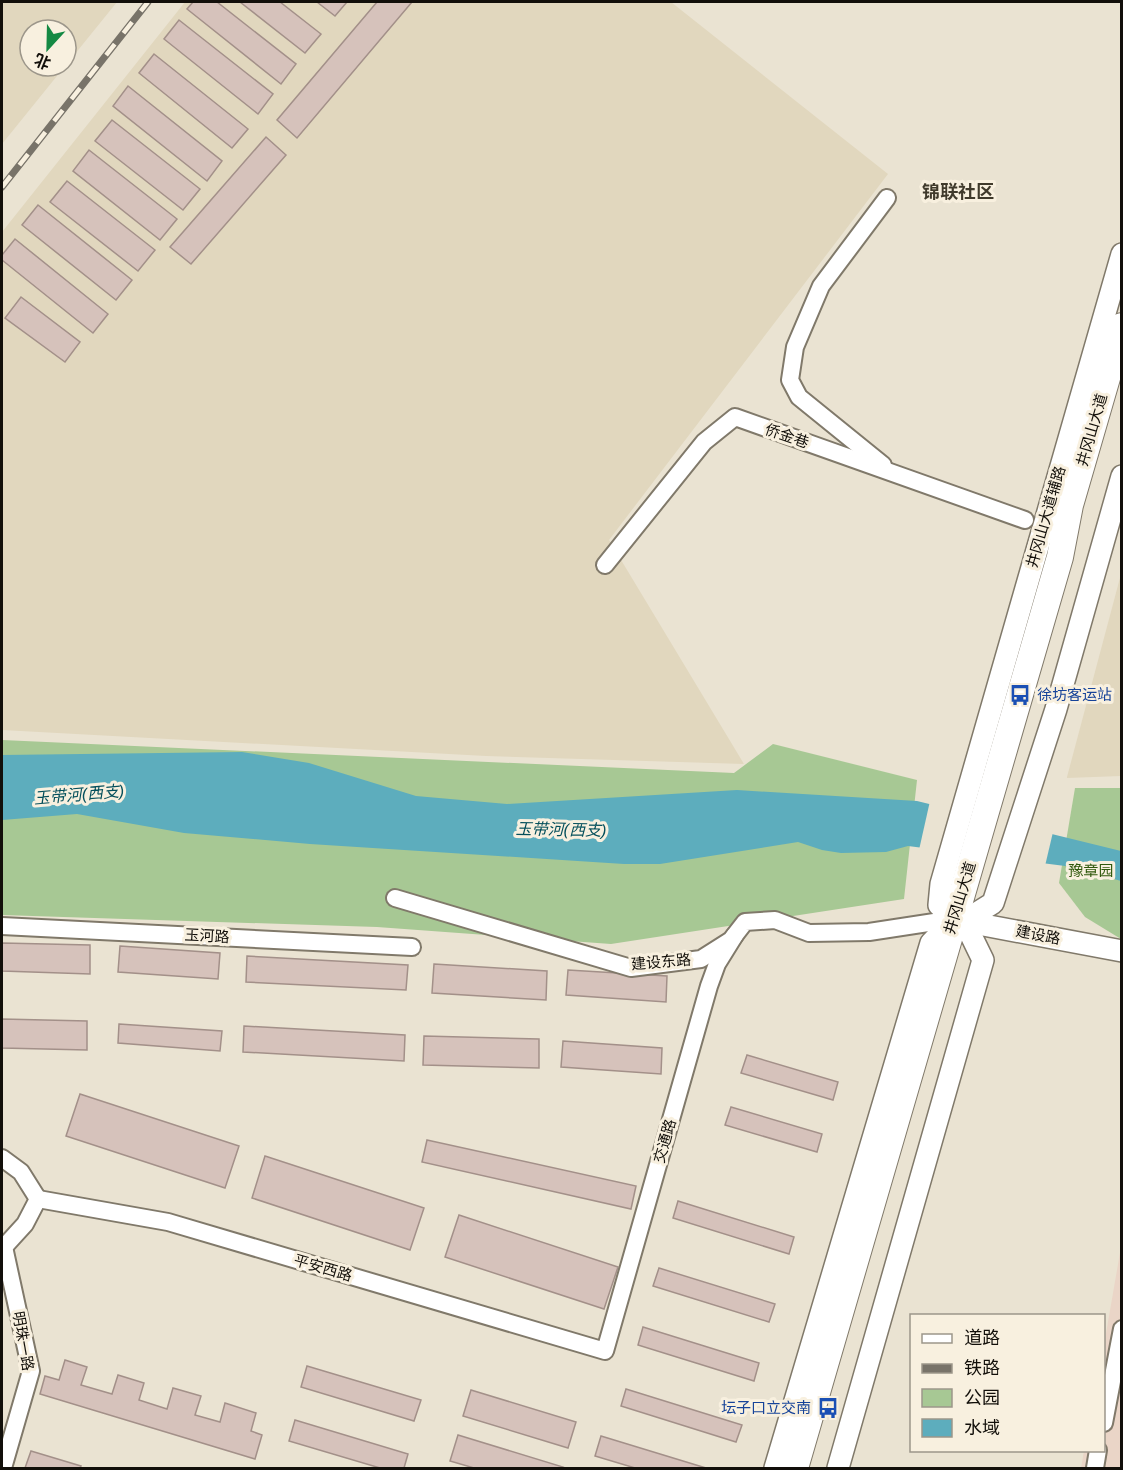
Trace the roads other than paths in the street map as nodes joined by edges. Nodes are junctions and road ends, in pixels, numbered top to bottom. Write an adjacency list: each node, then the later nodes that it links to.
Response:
1 (887, 198): 5 (street)
2 (1122, 254): 11 (main road, 井冈山大道辅路)
3 (1122, 326): 9 (highway, 井冈山大道)
4 (1122, 366): 9 (highway, 井冈山大道)
5 (894, 473): 7 (street, 侨金巷); 8 (street, 侨金巷)
6 (1121, 478): 11 (main road)
7 (1025, 520)
8 (605, 566)
9 (995, 804): 11 (highway, 井冈山大道)
10 (395, 898): 13 (street, 建设东路)
11 (959, 920): 13 (street, 建设东路); 15 (main road, 建设路); 24 (main road); 25 (highway, 井冈山大道); 26 (highway, 井冈山大道); 27 (main road)
12 (2, 926): 14 (street, 玉河路)
13 (735, 935): 20 (street, 交通路)
14 (412, 948)
15 (1122, 951)
16 (2, 1158): 17 (street)
17 (38, 1199): 18 (street, 明珠一路); 20 (street, 平安西路)
18 (3, 1247): 23 (street, 明珠一路)
19 (1122, 1329): 21 (street)
20 (605, 1351)
21 (1105, 1418)
22 (1098, 1452): 28 (street)
23 (3, 1468)
24 (775, 1468)
25 (795, 1468)
26 (811, 1468)
27 (838, 1468)
28 (1095, 1468)

